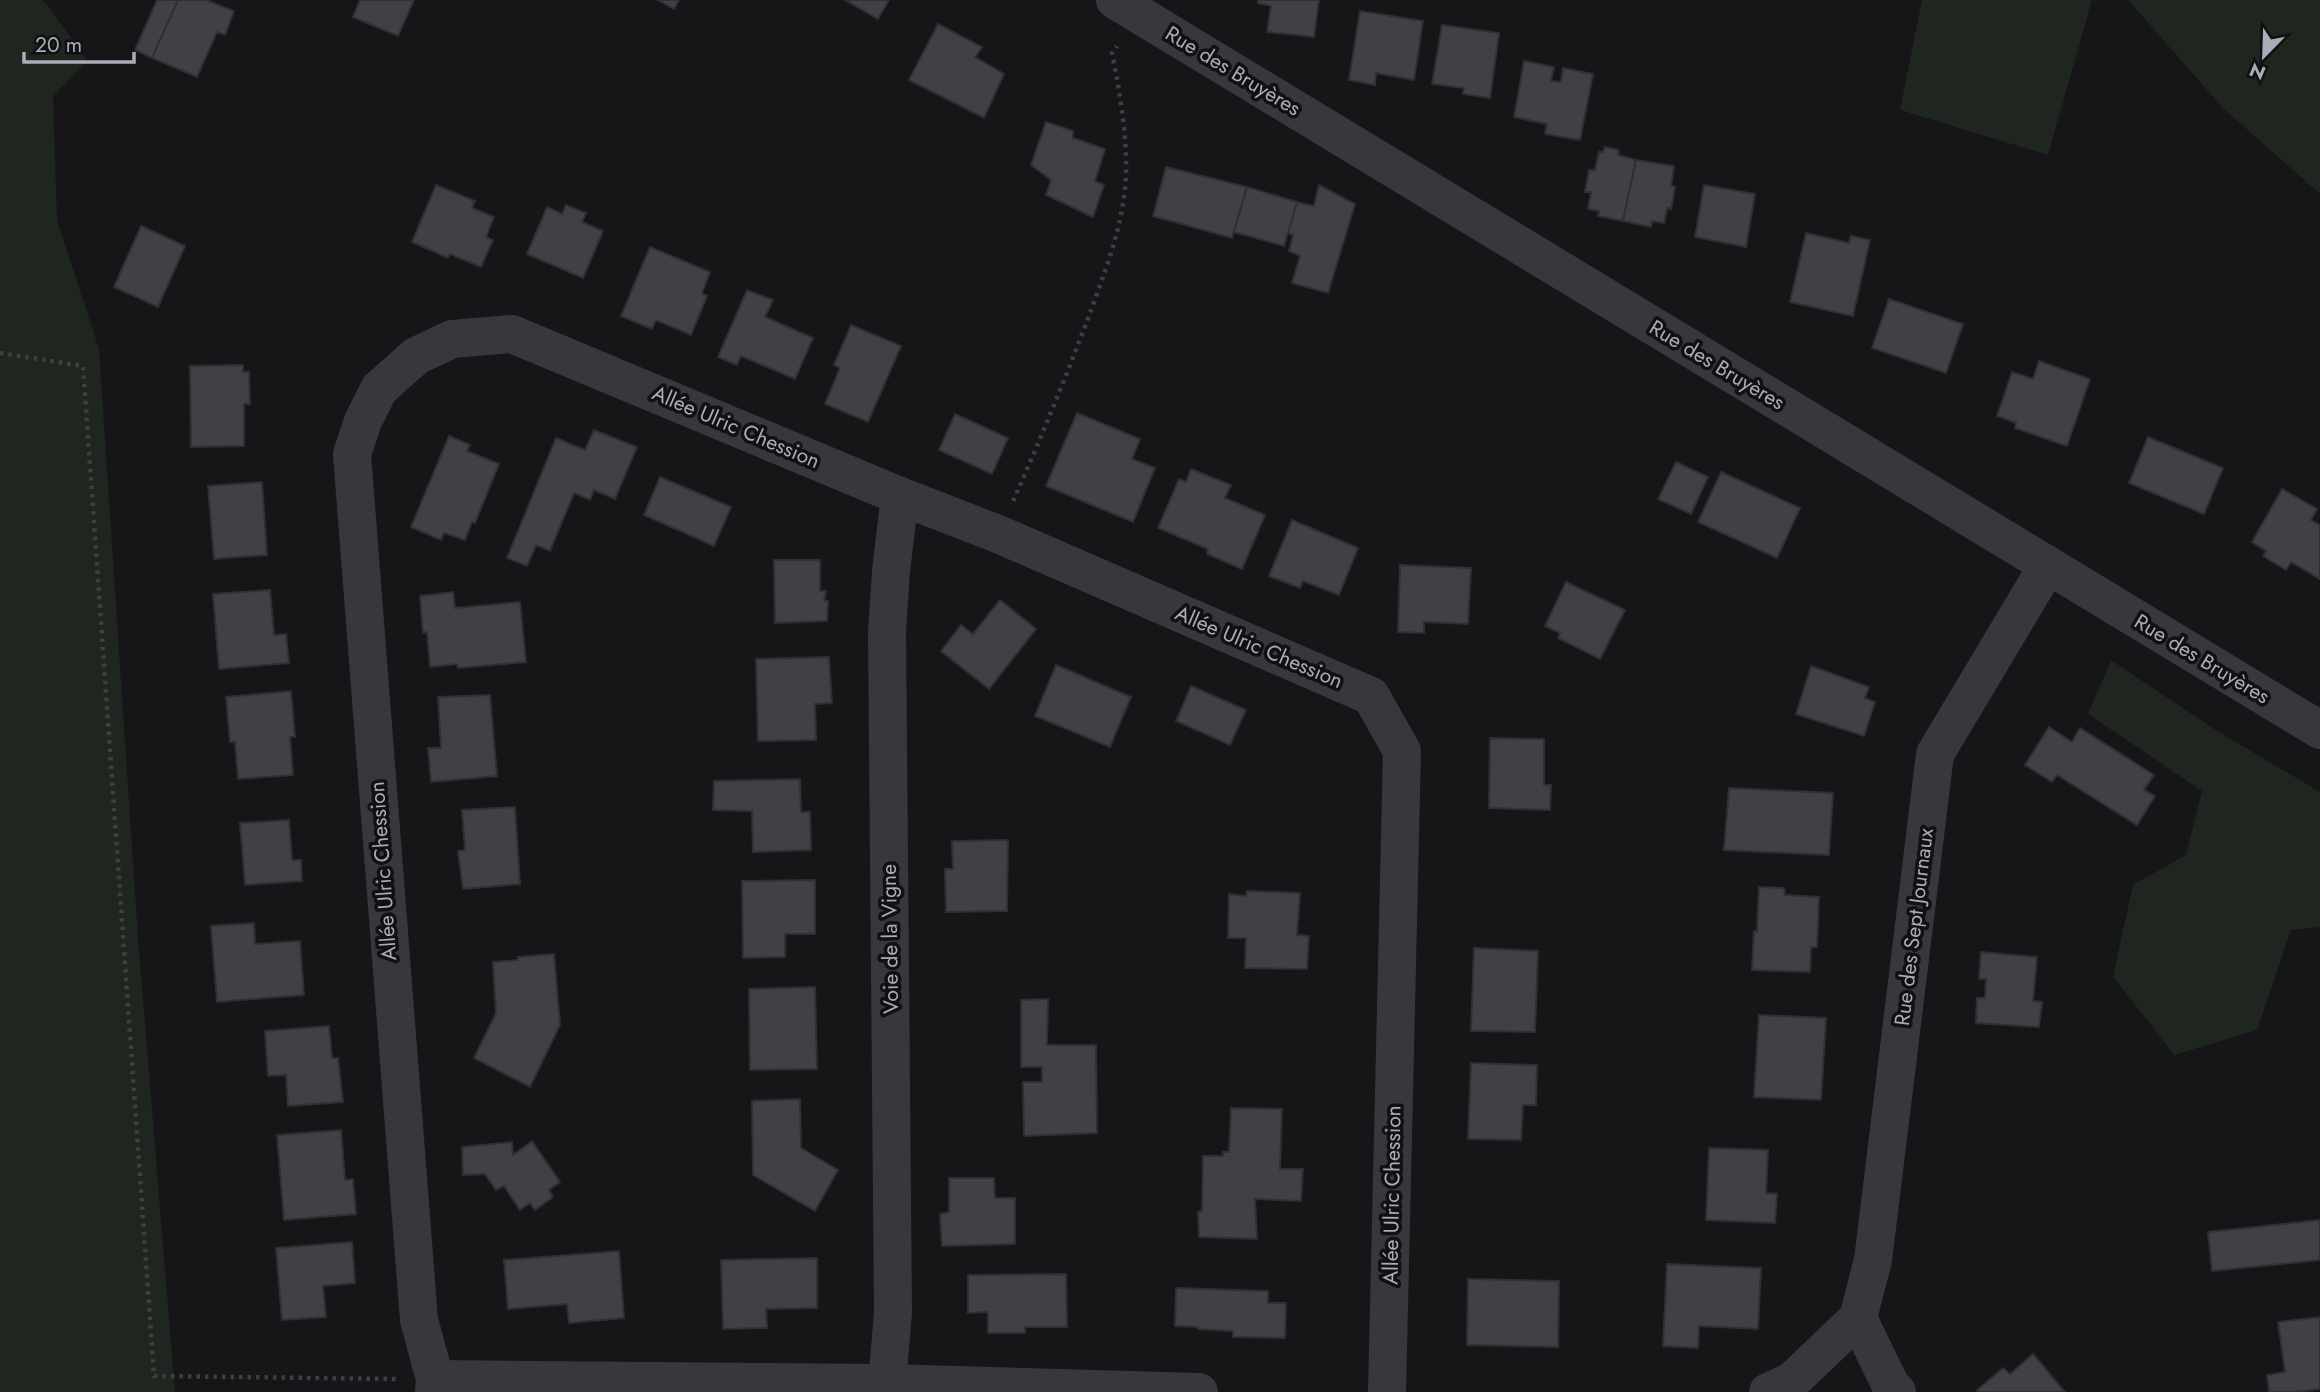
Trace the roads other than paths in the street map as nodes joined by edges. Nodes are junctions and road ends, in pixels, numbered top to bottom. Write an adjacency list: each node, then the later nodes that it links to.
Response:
1 (1126, 7): 3 (street, Rue des Bruyères)
2 (900, 496): 6 (street, Voie de la Vigne); 7 (street, Allée Ulric Chession); 9 (street, Allée Ulric Chession)
3 (2048, 565): 4 (street, Rue des Bruyères); 5 (street, Rue des Sept Journaux)
4 (2320, 730)
5 (1858, 1318): 10 (street); 11 (street)
6 (887, 1382): 7 (street); 8 (street)
7 (435, 1386)
8 (1199, 1392)
9 (1387, 1392)
10 (1768, 1392)
11 (1896, 1392)

